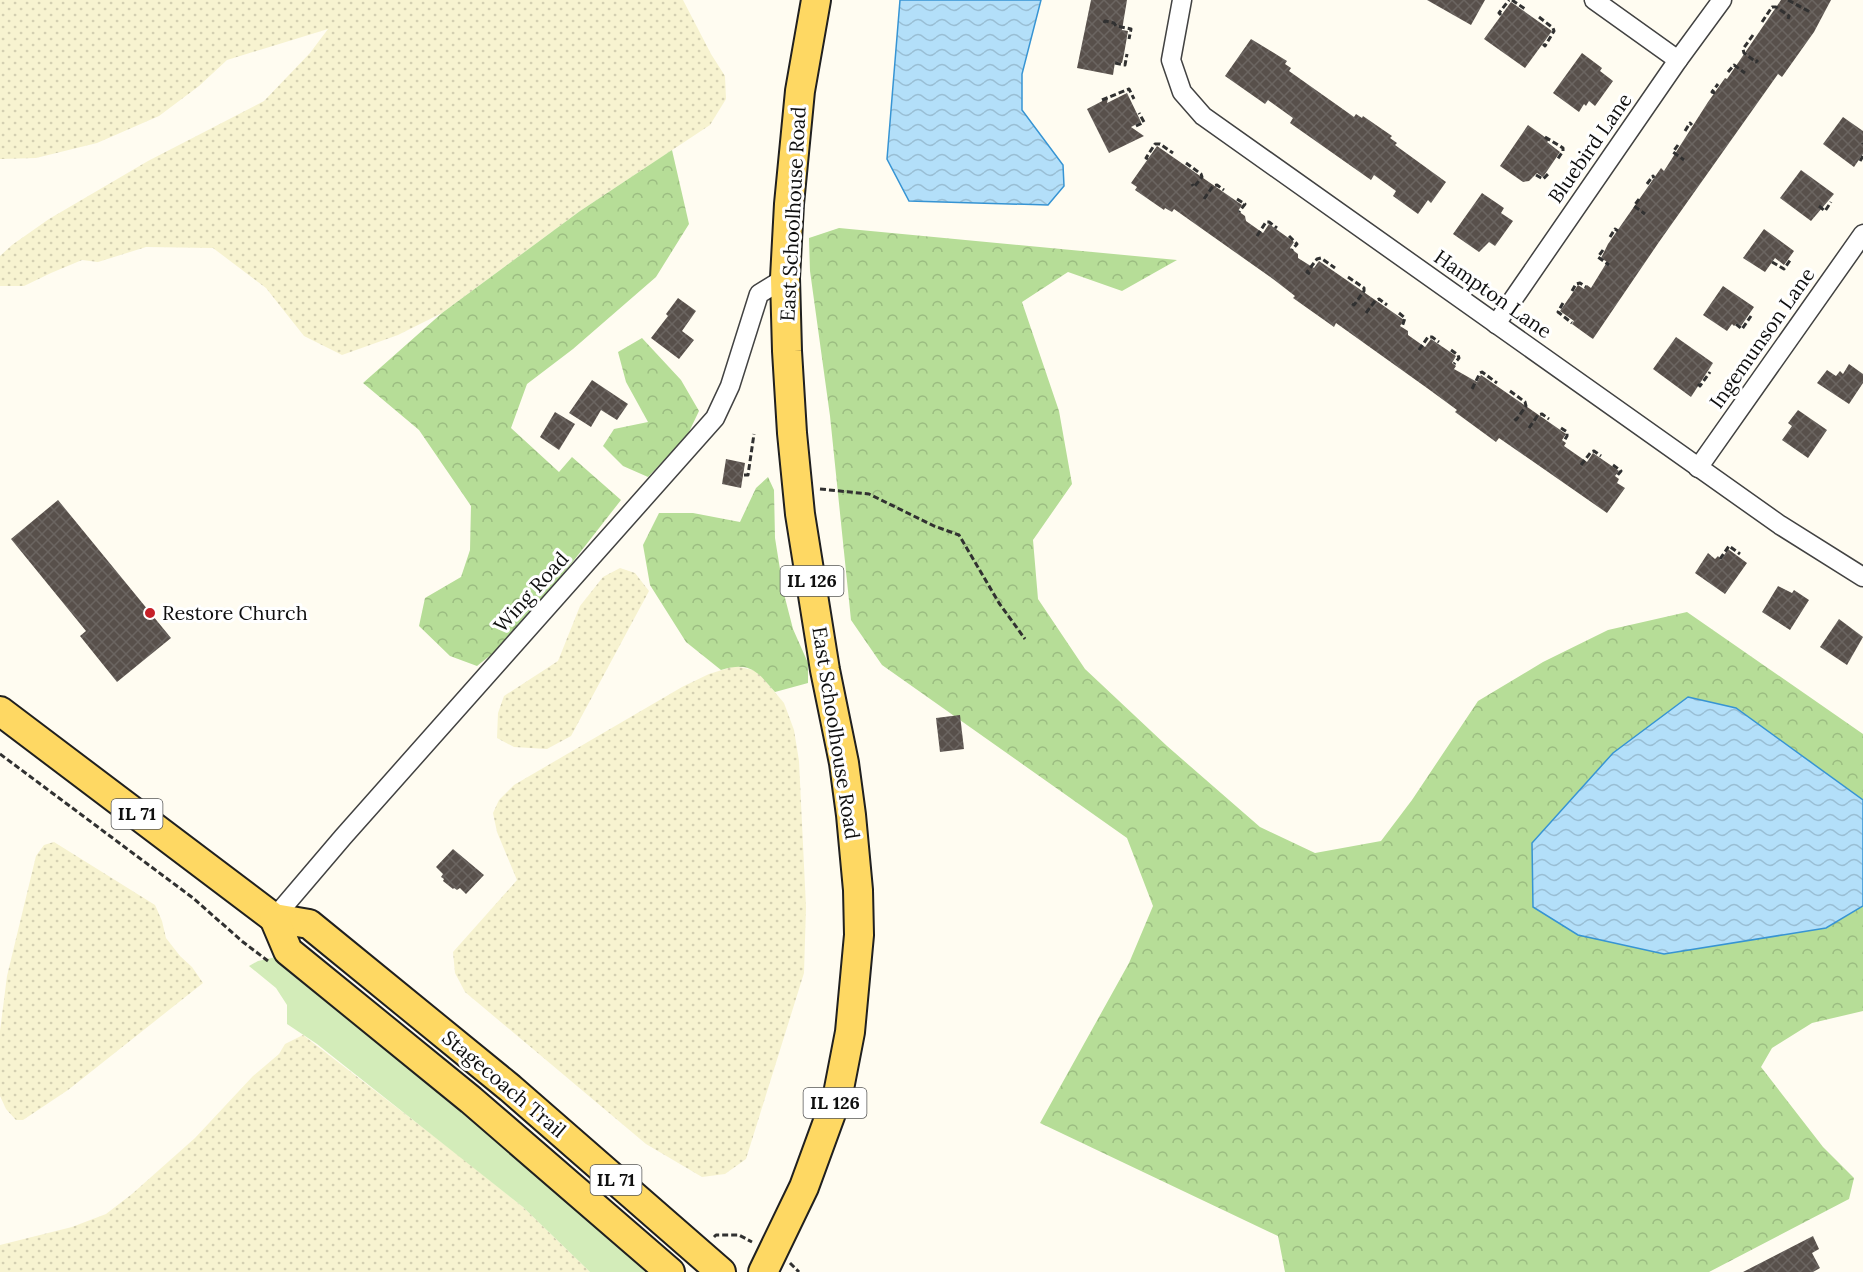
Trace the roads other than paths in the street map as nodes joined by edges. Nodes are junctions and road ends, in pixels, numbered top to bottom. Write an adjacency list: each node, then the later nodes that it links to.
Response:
1 (816, 0): 7 (main road, East Schoolhouse Road / IL 126)
2 (1182, 0): 8 (street, Hampton Lane)
3 (1594, 0): 5 (street)
4 (1722, 0): 5 (street, Bluebird Lane)
5 (1678, 60): 8 (street, Bluebird Lane)
6 (1863, 234): 9 (street, Ingemunson Lane)
7 (785, 278): 12 (street, Wing Road); 13 (main road, East Schoolhouse Road / IL 126)
8 (1496, 324): 9 (street, Hampton Lane)
9 (1698, 468): 10 (street, Hampton Lane)
10 (1863, 577)
11 (0, 711): 12 (main road, Stagecoach Trail / IL 71)
12 (274, 918): 14 (main road, Stagecoach Trail / IL 71); 15 (main road, Stagecoach Trail / IL 71)
13 (777, 1258)
14 (670, 1272)
15 (721, 1272)

